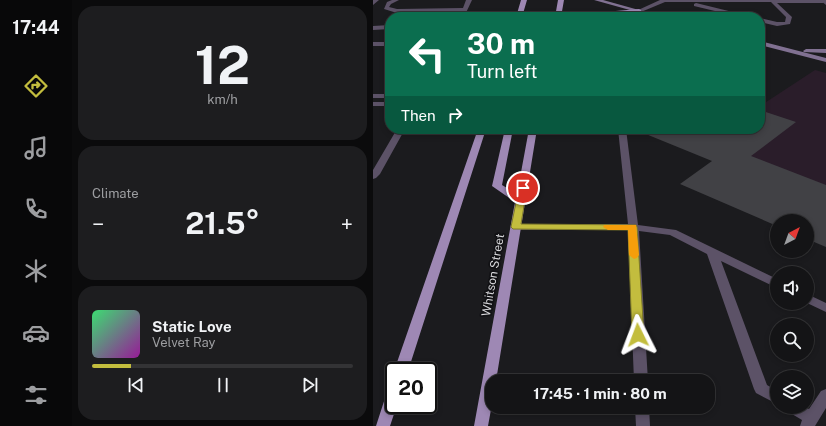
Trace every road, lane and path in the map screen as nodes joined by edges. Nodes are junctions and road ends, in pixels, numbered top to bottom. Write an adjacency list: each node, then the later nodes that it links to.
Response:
1 (376, 0): 10 (lane)
2 (396, 0): 11 (lane)
3 (469, 0): 11 (lane)
4 (524, 0): 13 (main road)
5 (561, 0): 14 (main road)
6 (597, 0): 12 (main road)
7 (663, 0): 8 (lane); 12 (lane); 17 (lane)
8 (773, 0): 9 (lane); 18 (lane)
9 (824, 1)
10 (373, 3)
11 (464, 10)
12 (639, 11): 15 (main road); 16 (main road)
13 (520, 12)
14 (559, 12)
15 (627, 12)
16 (643, 12)
17 (726, 12)
18 (765, 21)
19 (373, 28): 20 (lane)
20 (385, 28)
21 (373, 33): 22 (lane)
22 (385, 33)
23 (373, 44): 24 (lane)
24 (385, 44)
25 (765, 44): 27 (main road)
26 (826, 51): 27 (main road)
27 (792, 52): 28 (main road)
28 (826, 60)
29 (373, 96): 30 (lane)
30 (385, 96)
31 (373, 104): 32 (lane)
32 (385, 104)
33 (398, 134): 38 (lane)
34 (480, 134): 46 (main road)
35 (508, 134): 39 (main road)
36 (532, 134): 39 (main road, Whitson Street)
37 (623, 134): 41 (lane)
38 (373, 176)
39 (521, 201): 40 (main road, Whitson Street)
40 (516, 227): 41 (lane); 55 (main road, Whitson Street)
41 (632, 227): 42 (lane); 47 (lane)
42 (713, 252): 43 (lane); 48 (lane)
43 (770, 280)
44 (814, 302): 45 (lane)
45 (826, 308)
46 (404, 362)
47 (641, 374)
48 (770, 394)
49 (826, 395): 53 (lane)
50 (387, 414): 54 (main road)
51 (642, 414): 56 (lane)
52 (800, 414): 53 (lane)
53 (809, 422)
54 (383, 426)
55 (481, 426)
56 (643, 426)

